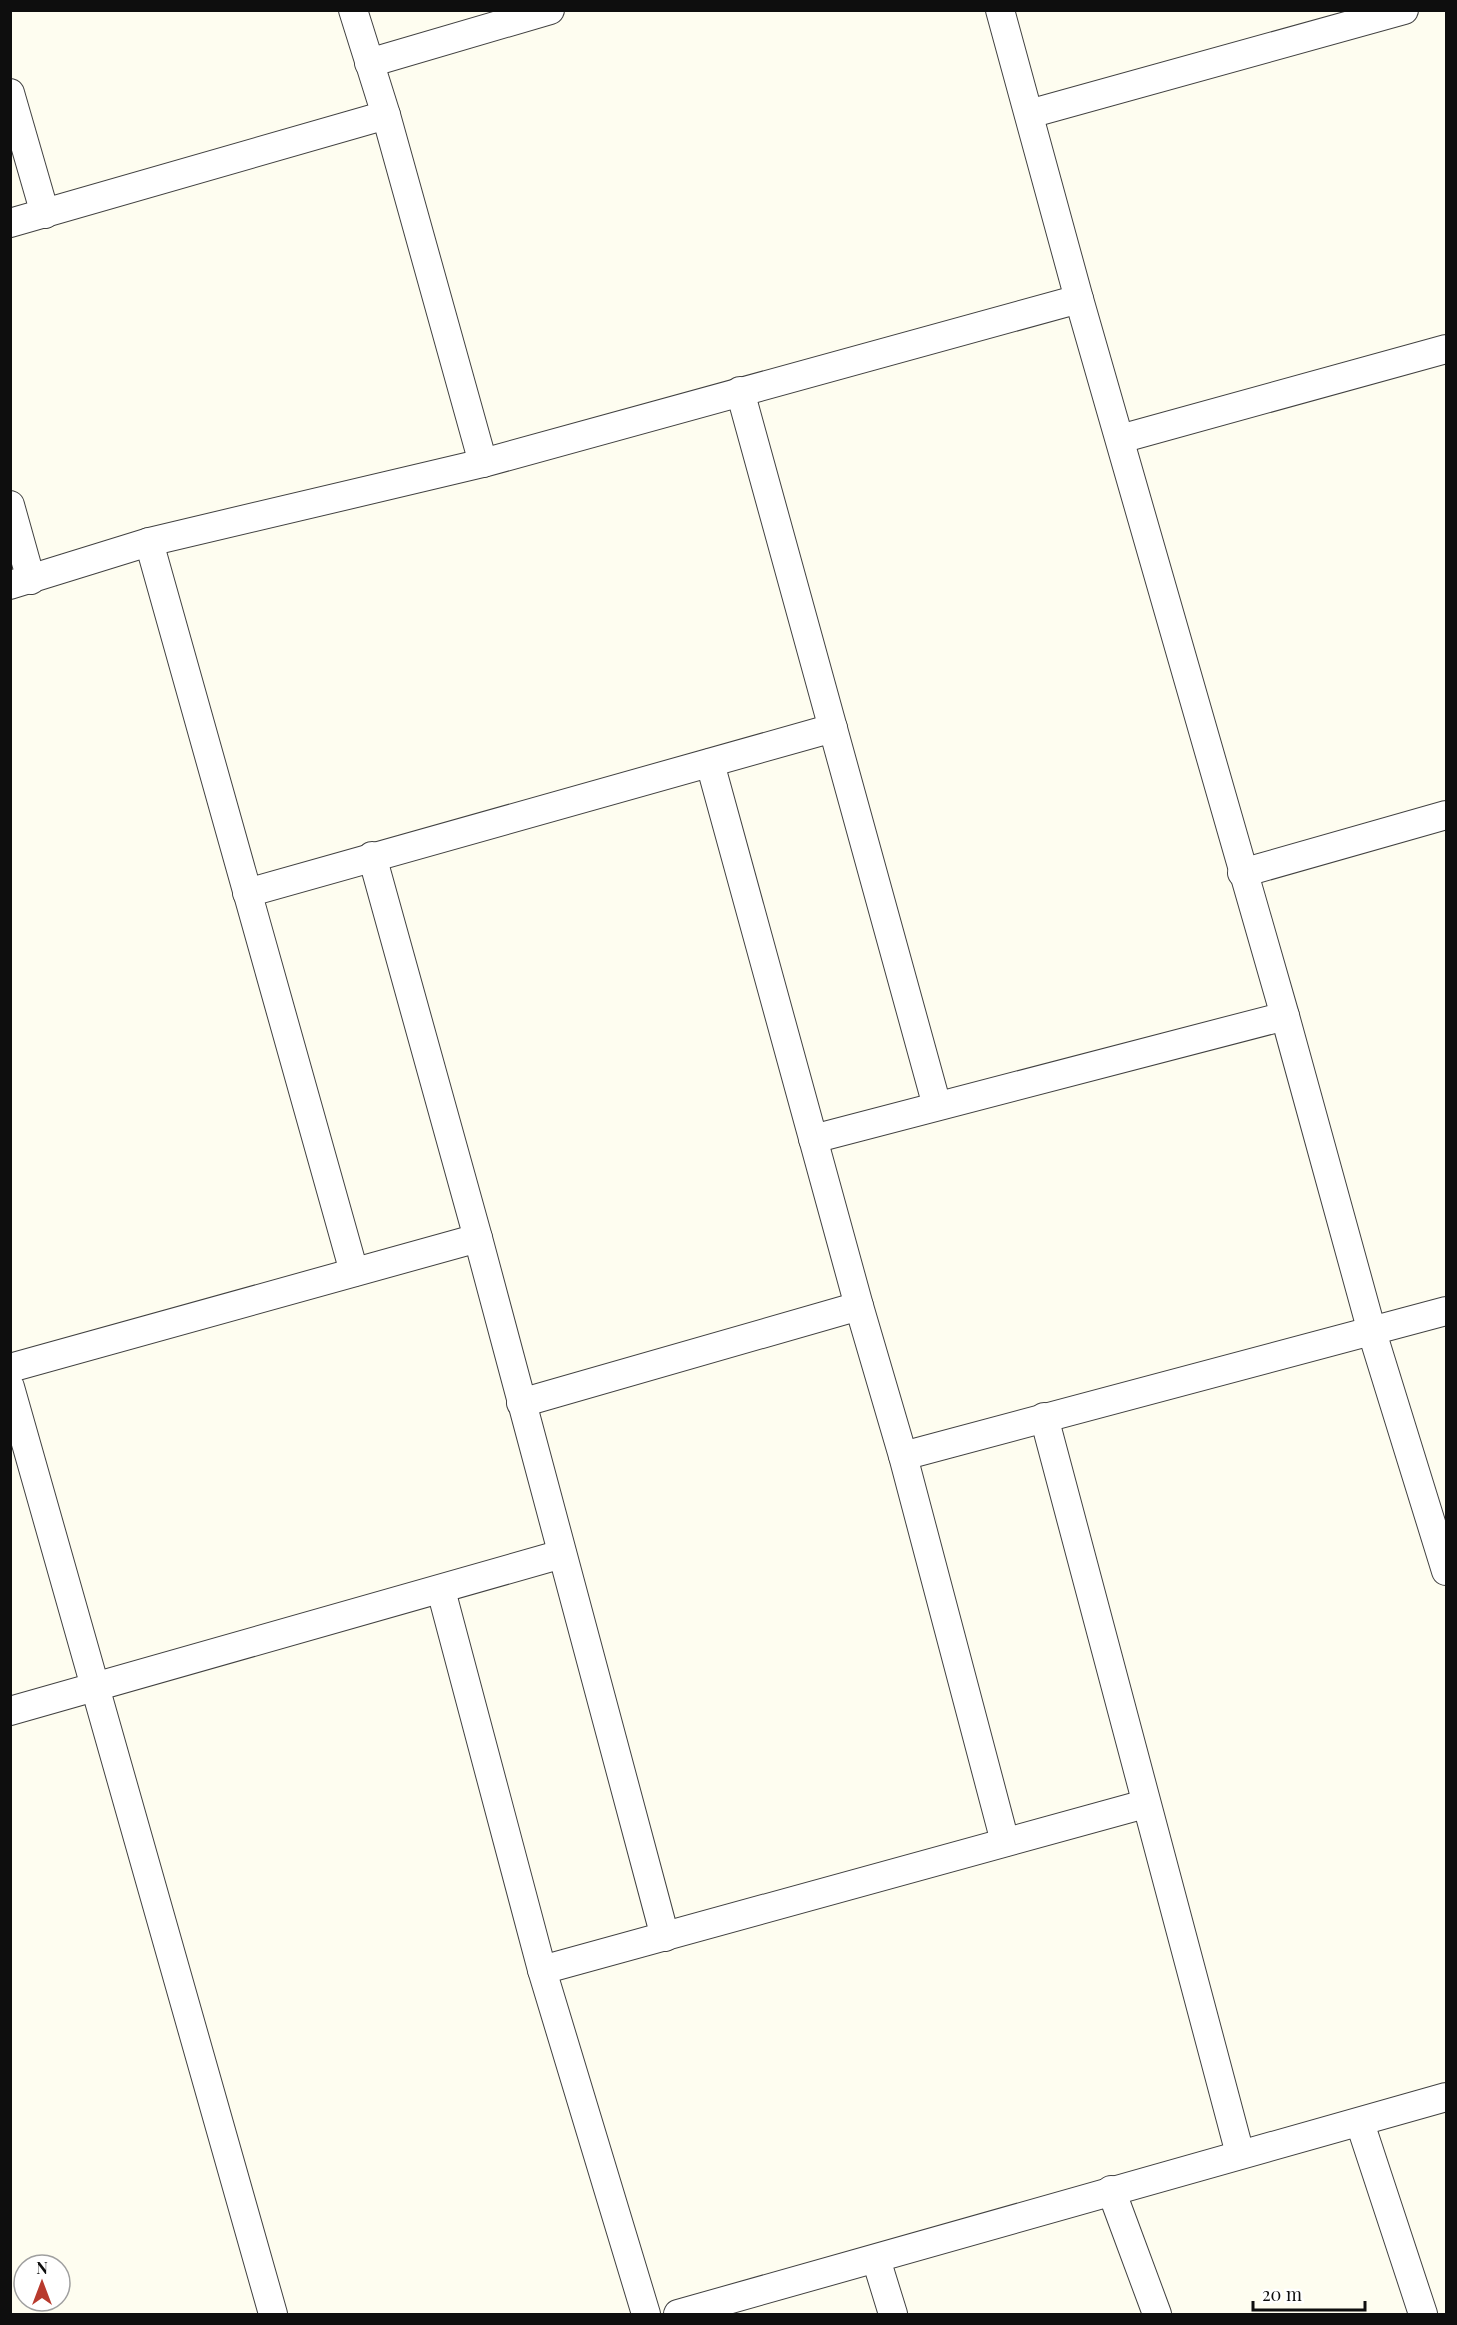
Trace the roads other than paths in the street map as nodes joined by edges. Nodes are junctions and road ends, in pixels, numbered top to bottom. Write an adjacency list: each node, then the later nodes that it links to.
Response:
1 (353, 10): 6 (street)
2 (550, 10): 6 (street)
3 (1000, 10): 8 (street)
4 (1404, 10): 5 (street)
5 (1369, 15): 8 (street)
6 (369, 63): 9 (street)
7 (10, 93): 10 (street)
8 (1029, 114): 12 (street)
9 (386, 115): 10 (street); 16 (street)
10 (45, 214): 11 (street)
11 (10, 223)
12 (1078, 299): 14 (street); 15 (street)
13 (1446, 349): 15 (street)
14 (741, 391): 16 (street); 20 (street)
15 (1120, 439): 24 (street)
16 (483, 463): 18 (street)
17 (10, 505): 19 (street)
18 (149, 542): 19 (street); 25 (street)
19 (21, 583)
20 (833, 728): 21 (street); 27 (street)
21 (710, 763): 23 (street); 28 (street)
22 (1446, 815): 24 (street)
23 (372, 856): 25 (street); 29 (street)
24 (1242, 873): 26 (street)
25 (247, 892): 30 (street)
26 (1285, 1016): 27 (street); 33 (street)
27 (937, 1106): 28 (street)
28 (813, 1139): 31 (street)
29 (478, 1238): 30 (street); 36 (street)
30 (354, 1272): 34 (street)
31 (859, 1306): 36 (street); 38 (street)
32 (1446, 1311): 33 (street)
33 (1372, 1332): 37 (street); 40 (street)
34 (10, 1368)
35 (10, 1388): 42 (street)
36 (520, 1403): 39 (street)
37 (1044, 1417): 38 (street); 44 (street)
38 (903, 1456): 45 (street)
39 (561, 1554): 41 (street); 46 (street)
40 (1446, 1571)
41 (441, 1590): 42 (street); 47 (street)
42 (95, 1686): 43 (street); 53 (street)
43 (10, 1711)
44 (1145, 1804): 45 (street); 50 (street)
45 (1005, 1842): 46 (street)
46 (665, 1937): 47 (street)
47 (542, 1970): 54 (street)
48 (1446, 2097): 49 (street)
49 (1360, 2123): 50 (street); 58 (street)
50 (1240, 2154): 51 (street)
51 (1111, 2190): 52 (street); 57 (street)
52 (876, 2259): 55 (street); 56 (street)
53 (273, 2314)
54 (646, 2314)
55 (678, 2314)
56 (893, 2314)
57 (1157, 2314)
58 (1423, 2314)

